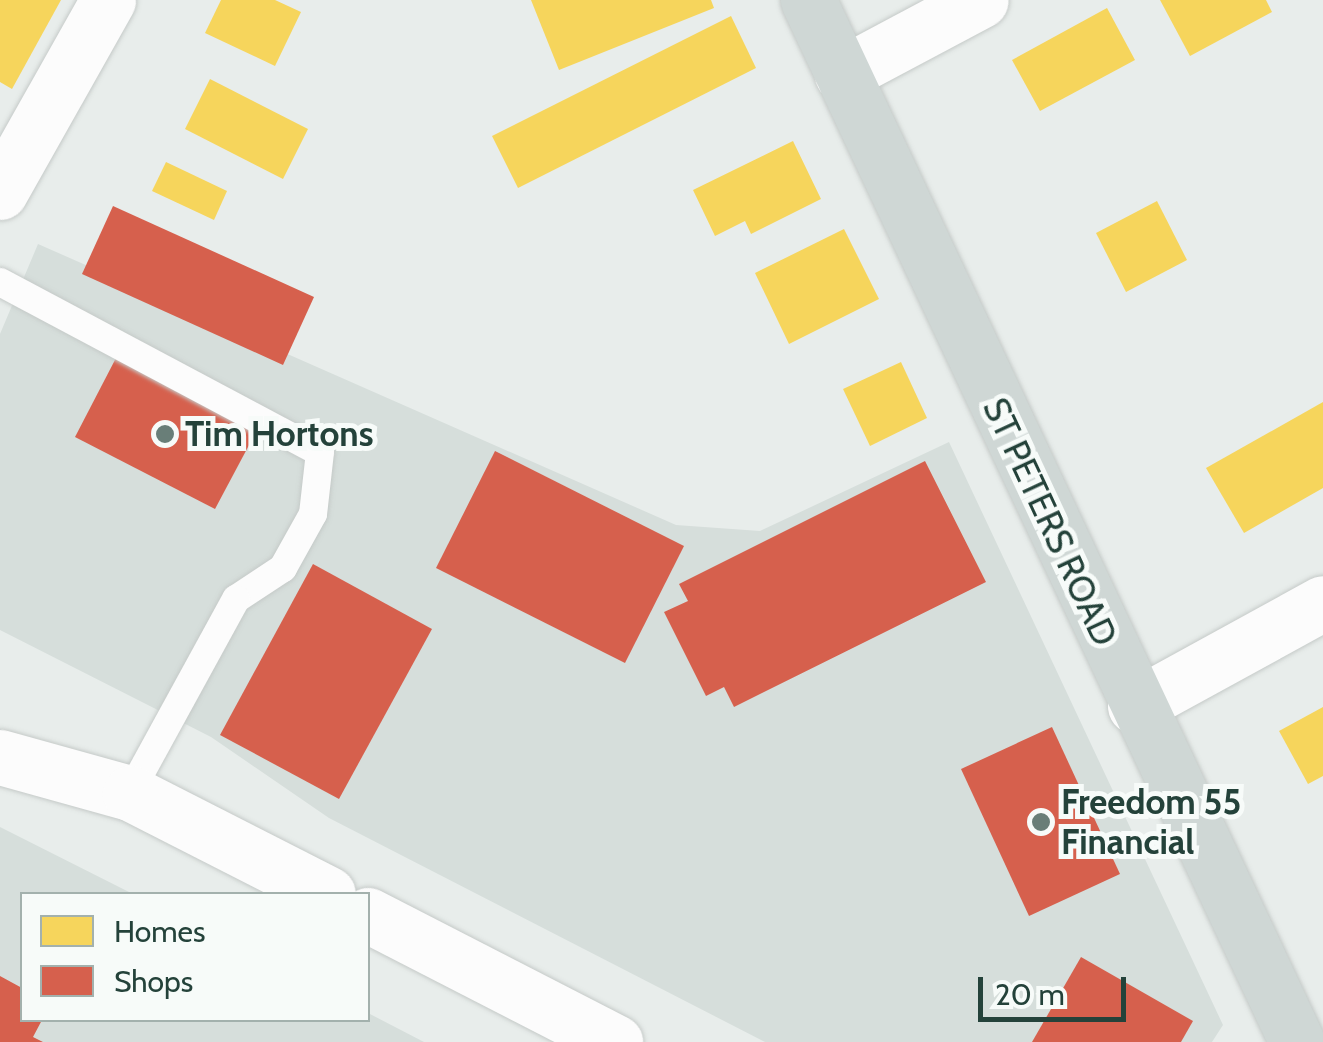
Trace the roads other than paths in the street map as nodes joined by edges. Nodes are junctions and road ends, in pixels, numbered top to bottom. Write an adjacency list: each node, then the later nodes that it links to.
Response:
1 (108, 0): 5 (street)
2 (808, 0): 4 (main road, ST PETERS ROAD)
3 (981, 0): 4 (street)
4 (842, 74): 8 (main road, ST PETERS ROAD)
5 (0, 192)
6 (0, 282): 10 (lane)
7 (1323, 603): 8 (street)
8 (1135, 706): 14 (main road, ST PETERS ROAD)
9 (11, 751): 10 (street)
10 (130, 793): 11 (street)
11 (324, 892)
12 (370, 915): 13 (street)
13 (615, 1042)
14 (1297, 1042)

